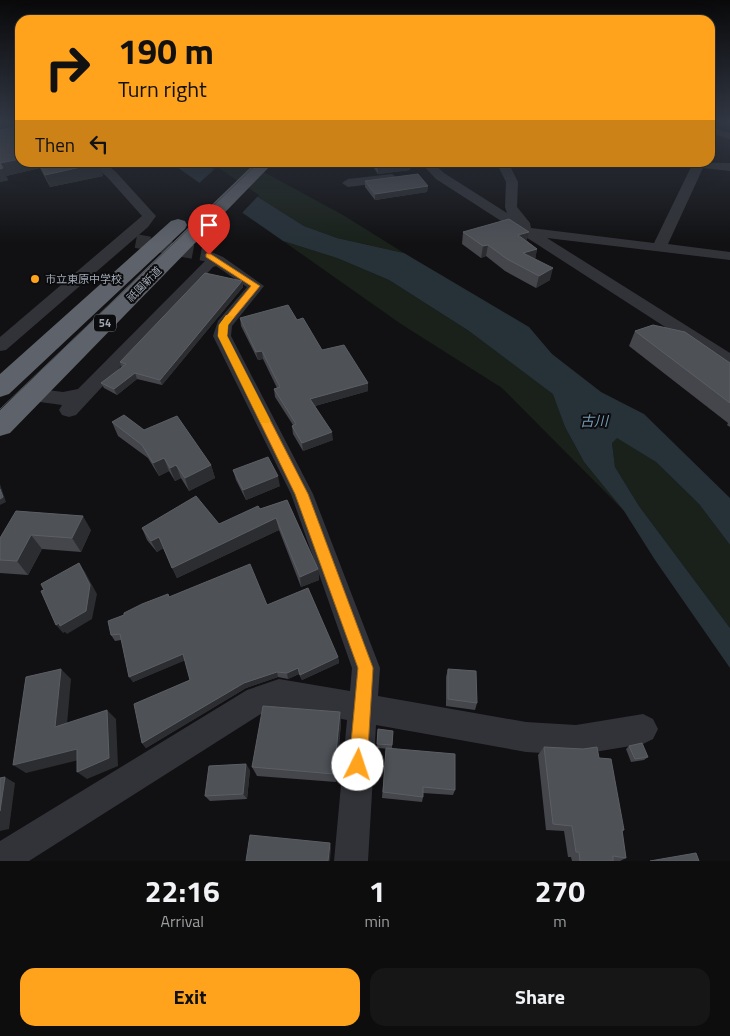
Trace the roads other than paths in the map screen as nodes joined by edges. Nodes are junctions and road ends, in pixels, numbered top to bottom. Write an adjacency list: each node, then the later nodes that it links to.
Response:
1 (715, 166): 7 (street)
2 (102, 167): 16 (street)
3 (241, 167): 11 (highway, 祇園新道 / 54)
4 (260, 167): 11 (highway, 祇園新道 / 54)
5 (504, 167): 12 (street)
6 (698, 167): 13 (street)
7 (730, 167)
8 (427, 170): 12 (street)
9 (402, 176): 10 (street)
10 (348, 183)
11 (203, 213): 19 (highway, 祇園新道 / 54); 21 (highway, 祇園新道 / 54)
12 (524, 230): 13 (street); 15 (street)
13 (659, 246): 14 (street)
14 (730, 256)
15 (693, 338): 17 (street); 18 (street)
16 (0, 346)
17 (730, 351)
18 (730, 361)
19 (0, 388)
20 (84, 394): 21 (street); 22 (street); 24 (street)
21 (32, 395): 23 (highway, 祇園新道 / 54)
22 (69, 410)
23 (0, 426)
24 (362, 708): 25 (street); 26 (street); 27 (street)
25 (643, 729)
26 (0, 860)
27 (351, 861)

